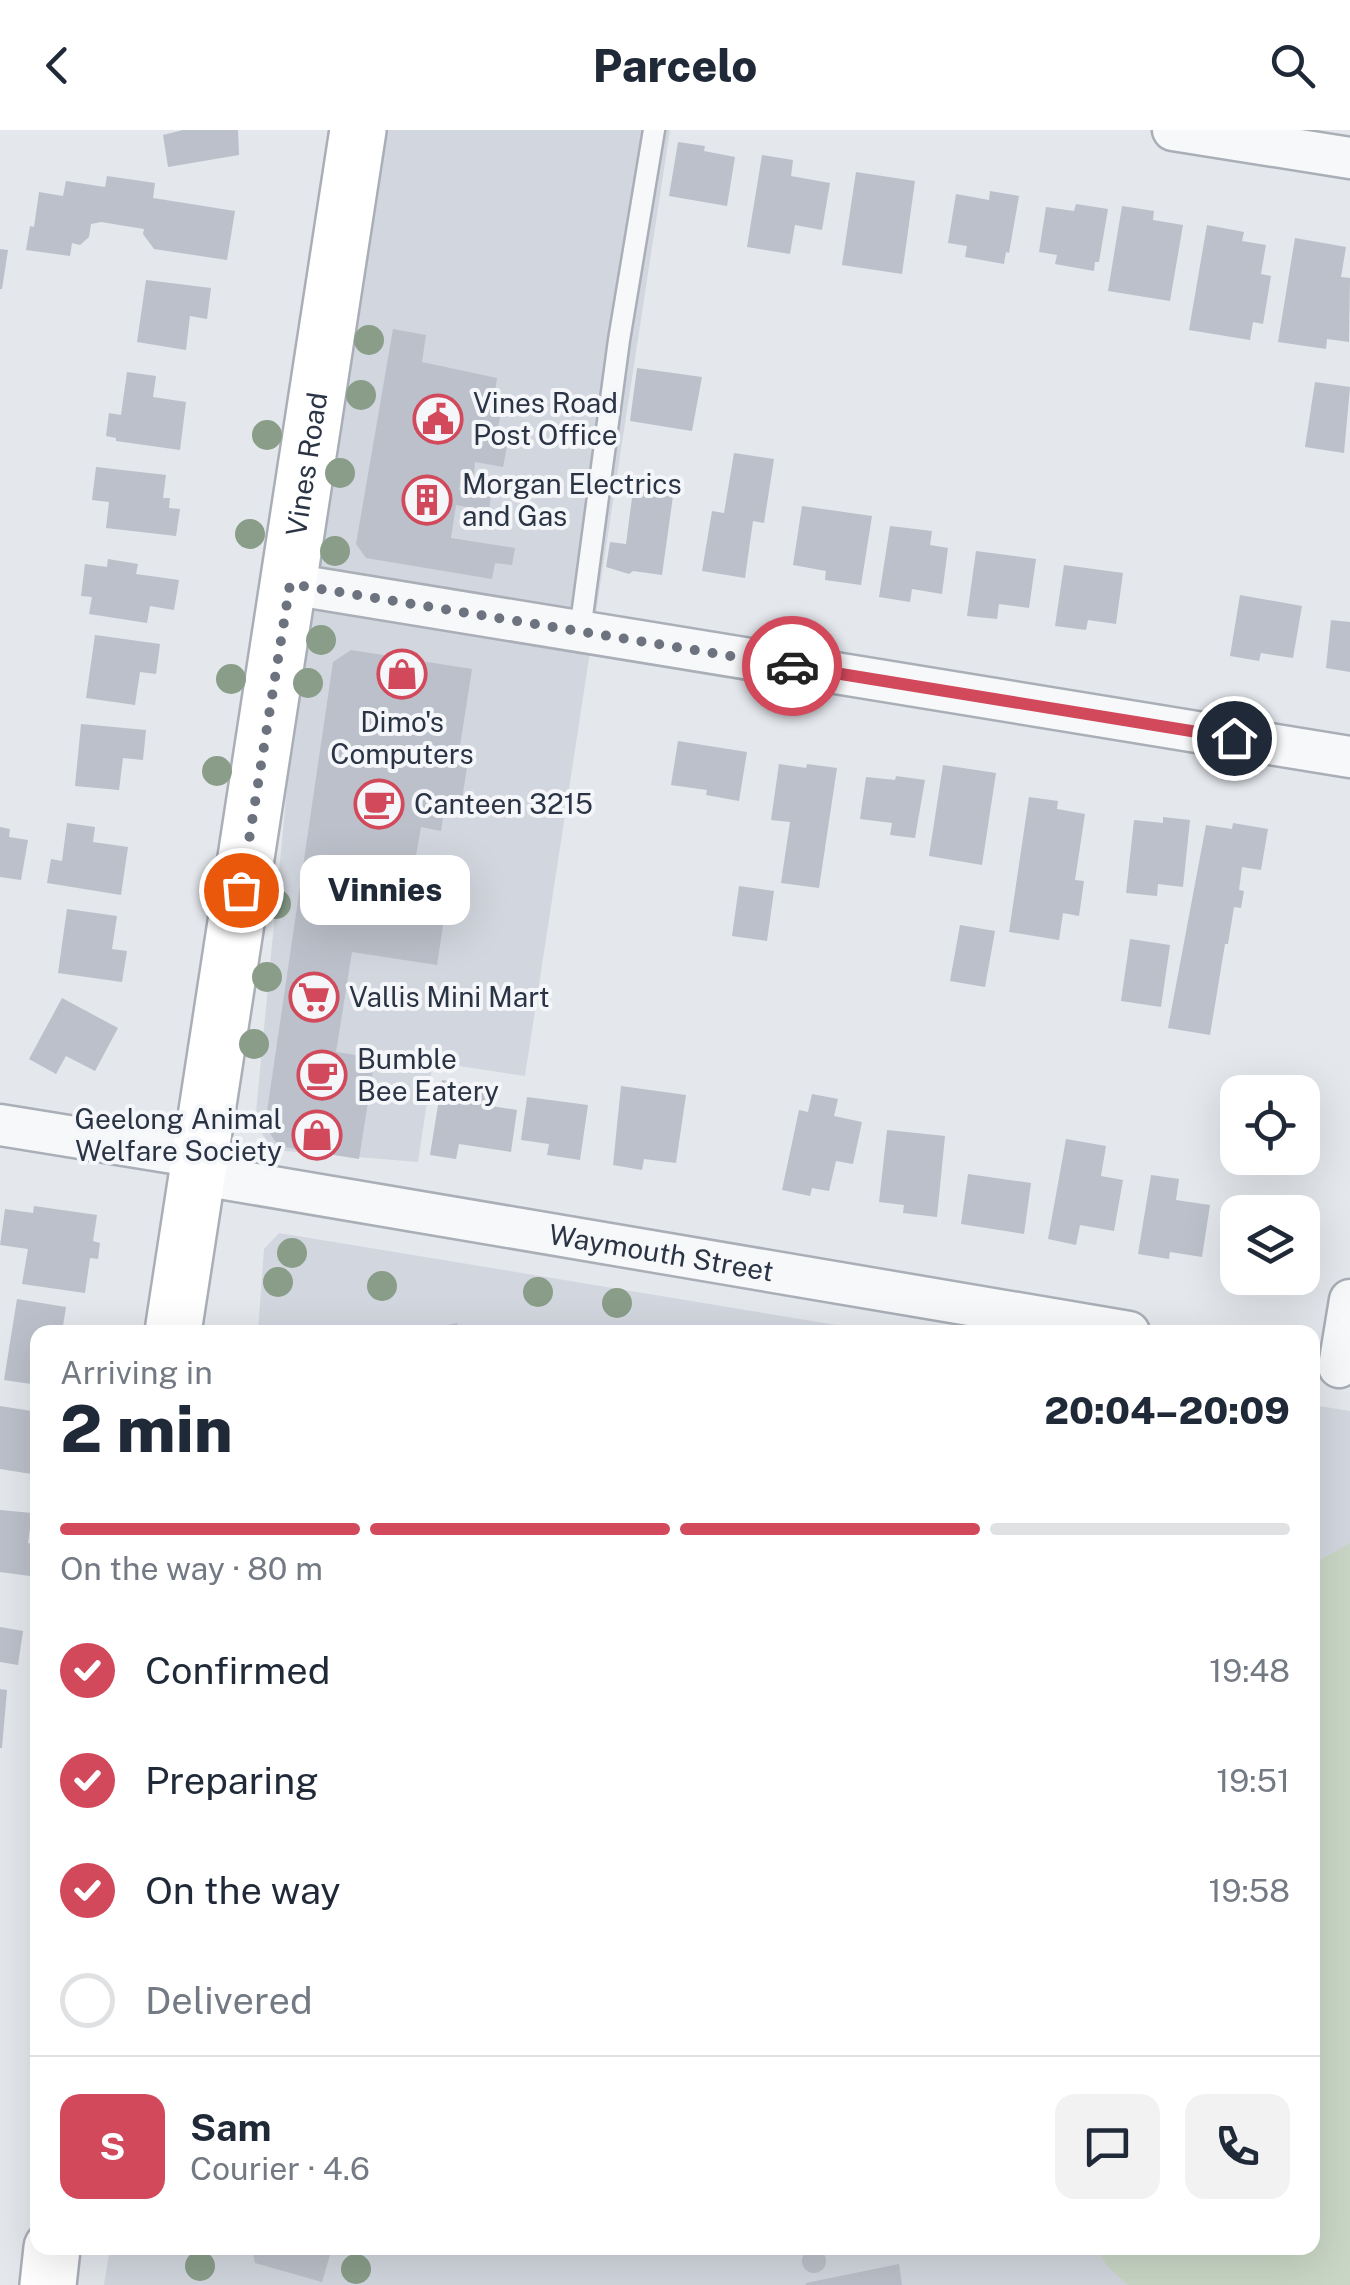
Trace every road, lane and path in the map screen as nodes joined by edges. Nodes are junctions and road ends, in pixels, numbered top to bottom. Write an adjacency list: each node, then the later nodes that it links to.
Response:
1 (358, 130): 5 (main road, Vines Road)
2 (654, 130): 6 (lane)
3 (1173, 130): 4 (street)
4 (1350, 158)
5 (290, 584): 6 (street); 9 (main road, Vines Road)
6 (580, 631): 7 (street)
7 (1350, 757)
8 (0, 1125): 9 (street, Waymouth Street)
9 (197, 1166): 11 (main road, Vines Road); 12 (street, Waymouth Street)
10 (1350, 1300): 13 (street)
11 (174, 1325)
12 (1090, 1325)
13 (1334, 1366)
14 (51, 2255): 15 (main road)
15 (48, 2285)

